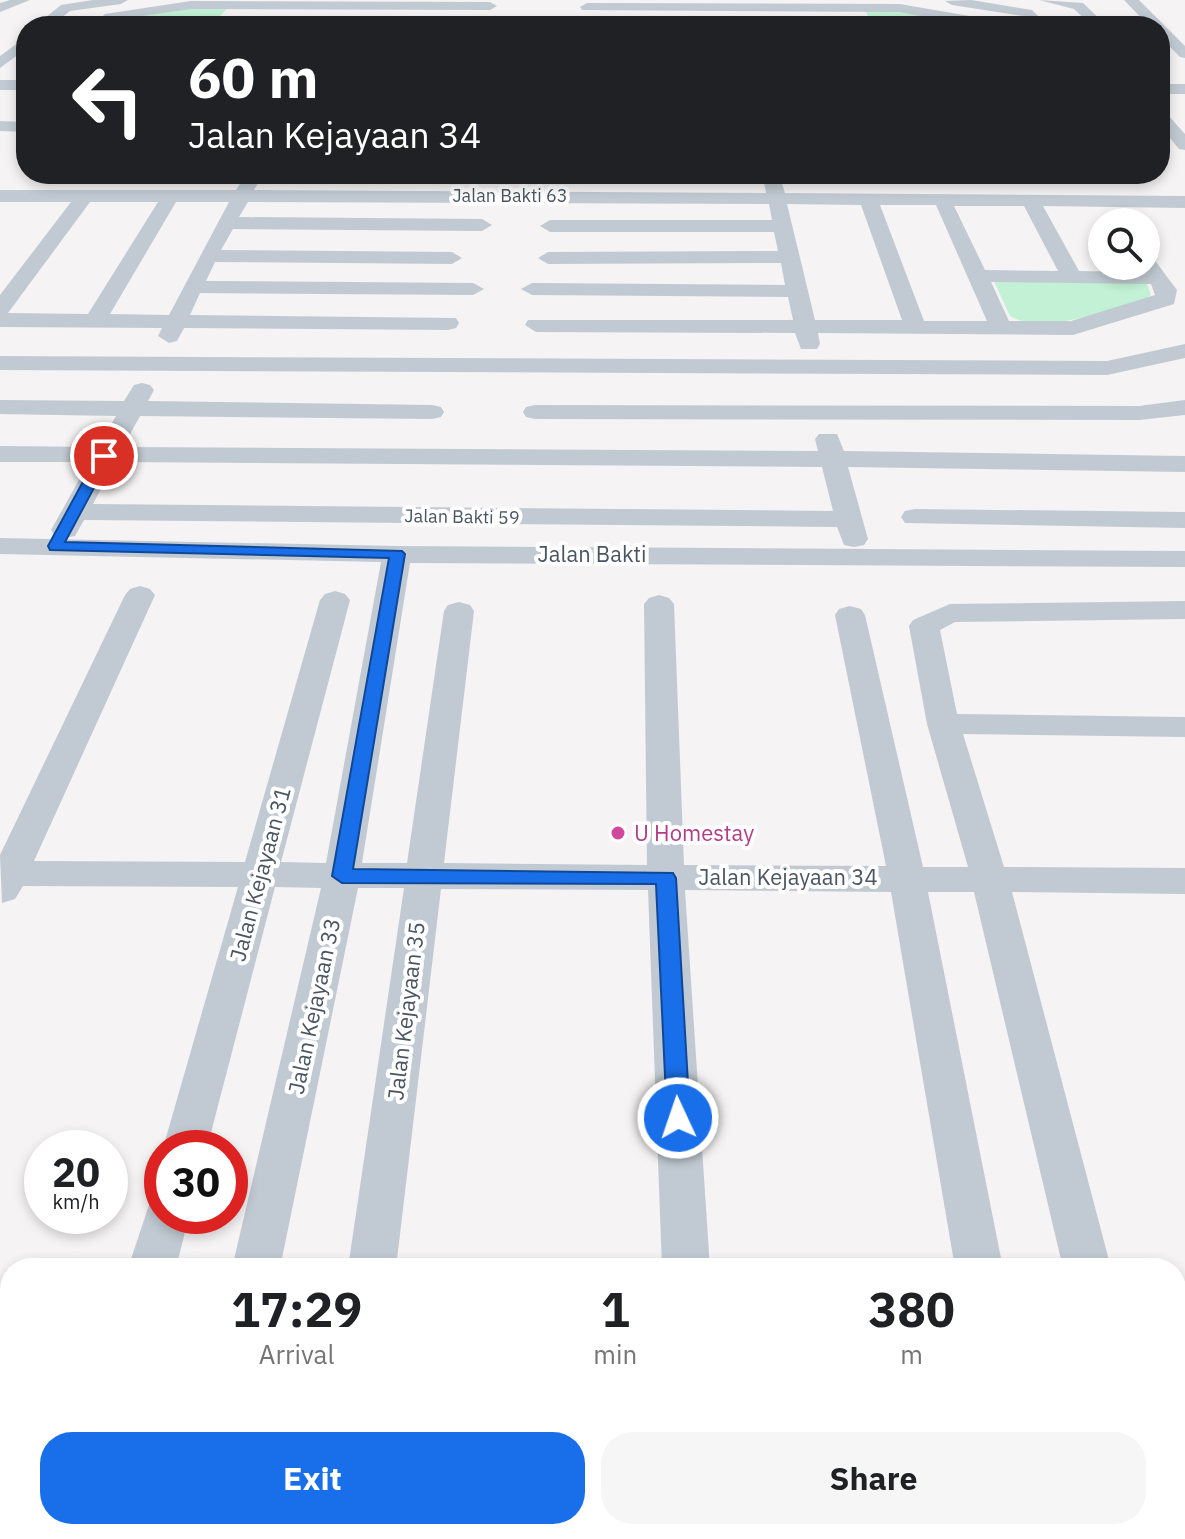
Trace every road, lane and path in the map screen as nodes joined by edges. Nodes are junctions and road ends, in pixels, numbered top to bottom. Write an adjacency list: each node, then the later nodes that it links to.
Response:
1 (23, 0): 11 (street)
2 (121, 0): 13 (street)
3 (947, 0): 19 (street)
4 (1046, 0): 20 (street)
5 (1131, 0): 21 (street)
6 (354, 2): 7 (street); 14 (street)
7 (490, 6)
8 (587, 7): 12 (street)
9 (798, 7): 10 (street); 12 (street); 16 (street)
10 (852, 7): 17 (street); 18 (street)
11 (0, 8)
12 (735, 10): 15 (street)
13 (55, 16)
14 (116, 16)
15 (500, 16)
16 (801, 16)
17 (856, 16)
18 (947, 16)
19 (1028, 16)
20 (1089, 16)
21 (1146, 16)
22 (1170, 40): 24 (street)
23 (16, 50): 25 (street)
24 (1185, 54)
25 (0, 65)
26 (1173, 129): 27 (street)
27 (1181, 150)
28 (249, 184): 33 (street)
29 (691, 184): 33 (street, Jalan Bakti 63)
30 (773, 184): 45 (street)
31 (785, 184): 35 (street)
32 (171, 195): 33 (street, Jalan Bakti 63); 34 (street, Jalan Bakti 63); 62 (street)
33 (242, 195): 42 (street)
34 (85, 196): 37 (street, Jalan Bakti 63); 51 (street)
35 (868, 198): 36 (street); 66 (street)
36 (942, 199): 38 (street); 52 (street)
37 (3, 200)
38 (1030, 200): 39 (street); 53 (street)
39 (1106, 201): 40 (street); 41 (street)
40 (1185, 202)
41 (1110, 208)
42 (227, 223): 43 (street); 46 (street)
43 (482, 225)
44 (550, 226): 45 (street)
45 (783, 226): 47 (street)
46 (208, 256): 48 (street); 55 (street)
47 (789, 257): 49 (street); 58 (street)
48 (452, 258)
49 (548, 258)
50 (0, 268): 51 (street)
51 (34, 268): 59 (street)
52 (977, 276): 53 (street); 68 (street)
53 (1072, 277): 54 (street)
54 (1163, 285): 67 (street)
55 (195, 287): 56 (street); 61 (street)
56 (473, 289)
57 (532, 289): 58 (street)
58 (798, 291): 65 (street)
59 (0, 310)
60 (0, 320): 62 (street)
61 (177, 320): 62 (street); 63 (street); 70 (street)
62 (95, 321)
63 (448, 323)
64 (536, 325): 65 (street)
65 (805, 325): 66 (street); 73 (street)
66 (916, 328): 68 (street)
67 (1073, 328): 68 (street); 72 (street)
68 (1002, 329)
69 (1185, 351): 72 (street)
70 (156, 362): 71 (street); 73 (street); 75 (street)
71 (0, 363)
72 (1125, 367): 73 (street); 79 (street)
73 (814, 369): 78 (street)
74 (0, 407): 75 (street)
75 (132, 408): 76 (street); 81 (street)
76 (432, 412)
77 (535, 412): 78 (street)
78 (821, 412): 79 (street); 82 (street)
79 (1181, 414)
80 (0, 454): 81 (street)
81 (104, 456): 82 (street); 84 (street)
82 (834, 459): 83 (street); 86 (street)
83 (1185, 464)
84 (75, 512): 86 (street, Jalan Bakti 59); 89 (street)
85 (915, 517): 87 (street)
86 (849, 519): 91 (street)
87 (1185, 520)
88 (0, 546): 89 (street, Jalan Bakti)
89 (56, 546): 90 (street, Jalan Bakti)
90 (397, 554): 91 (street, Jalan Bakti); 102 (street, Jalan Kejayaan 33)
91 (858, 555): 92 (street, Jalan Bakti)
92 (1185, 559)
93 (140, 595): 107 (street)
94 (335, 600): 101 (street, Jalan Kejayaan 31)
95 (659, 604): 106 (street)
96 (1185, 610): 99 (street)
97 (459, 611): 103 (street, Jalan Kejayaan 35)
98 (850, 615): 104 (street)
99 (943, 724): 100 (street); 105 (street)
100 (1185, 727)
101 (260, 875): 102 (street, Jalan Kejayaan 34); 107 (street, Jalan Kejayaan 34); 109 (street, Jalan Kejayaan 31)
102 (342, 876): 103 (street, Jalan Kejayaan 34); 112 (street, Jalan Kejayaan 33)
103 (423, 877): 106 (street, Jalan Kejayaan 34); 113 (street, Jalan Kejayaan 35)
104 (907, 877): 105 (street, Jalan Kejayaan 34); 106 (street, Jalan Kejayaan 34); 115 (street)
105 (989, 877): 108 (street, Jalan Kejayaan 34); 116 (street)
106 (666, 878): 114 (street)
107 (3, 880)
108 (1185, 881)
109 (190, 1130)
110 (161, 1234): 111 (street)
111 (155, 1258)
112 (258, 1258)
113 (373, 1258)
114 (685, 1258)
115 (977, 1258)
116 (1084, 1258)

